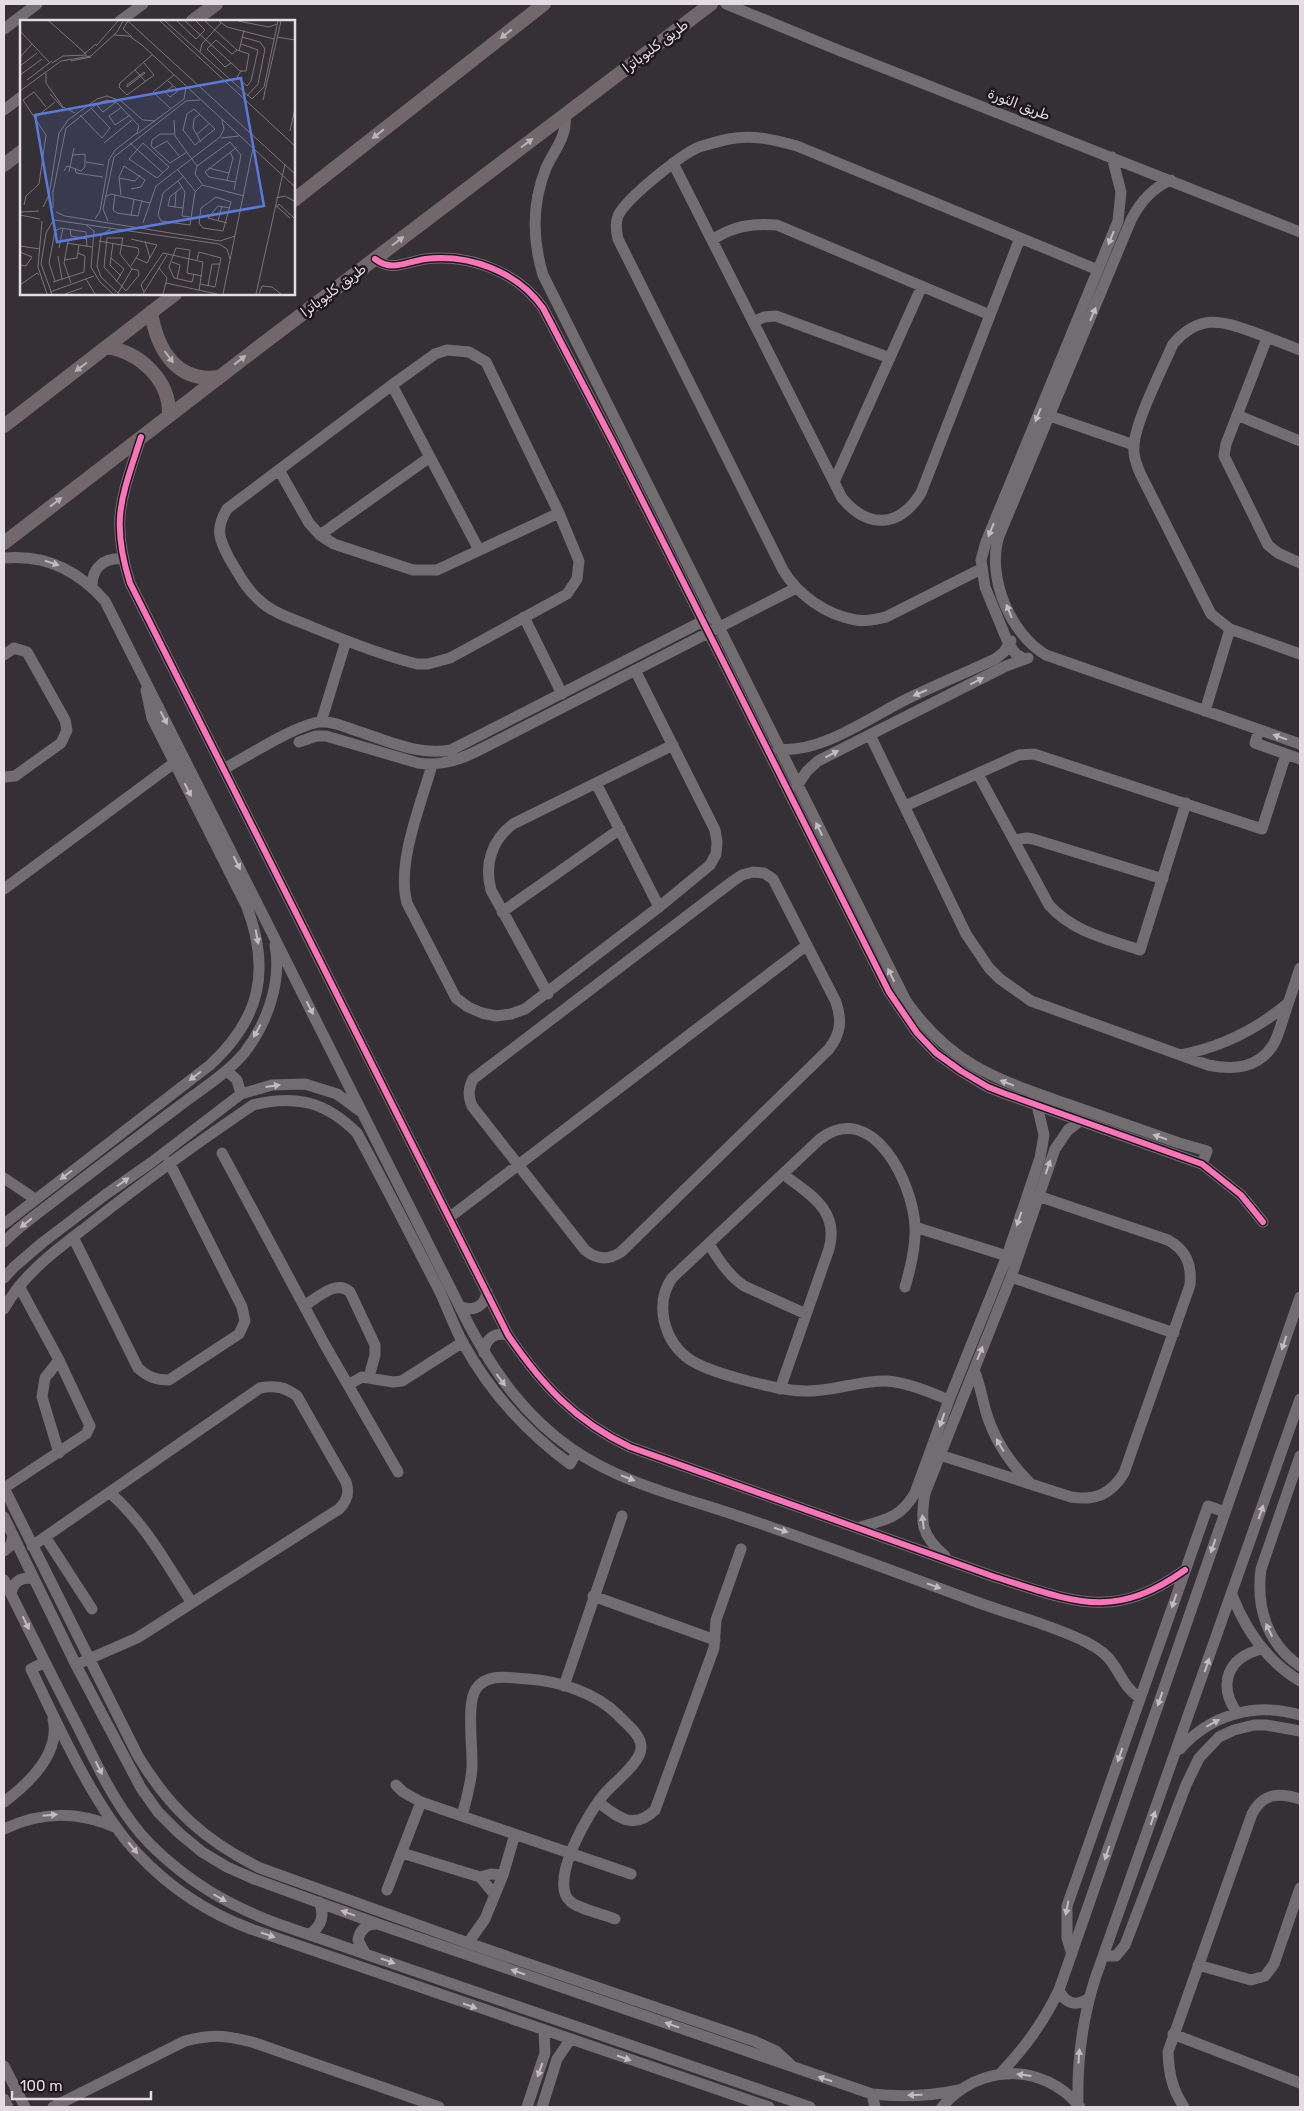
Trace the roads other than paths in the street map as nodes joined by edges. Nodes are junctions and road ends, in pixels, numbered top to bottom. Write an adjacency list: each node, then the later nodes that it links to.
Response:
1 (37, 4): 9 (street)
2 (143, 4): 7 (street)
3 (216, 4): 8 (main road)
4 (544, 4): 18 (main road, one-way to 18)
5 (711, 4): 12 (main road, طريق كليوباترا)
6 (726, 4): 14 (street, طريق الثورة)
7 (121, 20)
8 (194, 20)
9 (4, 29)
10 (20, 98): 11 (street)
11 (4, 110)
12 (565, 114): 24 (main road, طريق كليوباترا, one-way to 12); 27 (street)
13 (20, 153): 16 (main road)
14 (1112, 157): 17 (street, طريق الثورة); 19 (street)
15 (673, 163): 22 (street); 23 (street); 61 (street)
16 (4, 165)
17 (1171, 180): 20 (street); 21 (street, طريق الثورة)
18 (295, 199)
19 (1118, 221): 20 (street); 25 (street, one-way to 25)
20 (1129, 226): 33 (street, one-way to 20)
21 (1300, 232)
22 (1020, 238): 25 (street); 31 (street)
23 (712, 240): 26 (street); 32 (street)
24 (374, 259): 29 (street); 39 (main road, طريق كليوباترا, one-way to 24)
25 (1098, 270): 33 (street)
26 (922, 286): 31 (street); 37 (street)
27 (548, 288): 29 (street); 63 (street)
28 (174, 295): 30 (main road)
29 (536, 298): 63 (street)
30 (151, 312): 35 (main road); 39 (main road, one-way to 39)
31 (990, 315): 50 (street)
32 (754, 322): 37 (street); 50 (street)
33 (1080, 328): 38 (street)
34 (1267, 338): 36 (street); 41 (street); 47 (street)
35 (106, 347): 42 (main road); 44 (main road, one-way to 44)
36 (1300, 350)
37 (890, 358): 50 (street)
38 (1062, 372): 43 (street); 51 (street, one-way to 51)
39 (219, 377): 42 (main road, طريق كليوباترا)
40 (392, 385): 48 (street); 49 (street); 52 (street)
41 (1237, 414): 46 (street); 58 (street)
42 (169, 416): 45 (main road, طريق كليوباترا)
43 (1050, 416): 47 (street); 51 (street)
44 (4, 426)
45 (141, 437): 54 (main road, طريق كليوباترا, one-way to 45); 57 (street)
46 (1300, 441)
47 (1134, 445): 64 (street)
48 (430, 457): 53 (street); 55 (street)
49 (279, 470): 53 (street); 66 (street)
50 (834, 482)
51 (1014, 487): 59 (street, one-way to 59); 65 (street, one-way to 51)
52 (559, 513): 55 (street); 62 (street)
53 (320, 535): 55 (street)
54 (4, 543)
55 (480, 550)
56 (4, 558): 60 (street, one-way to 60)
57 (123, 559): 60 (street); 88 (street)
58 (1300, 563)
59 (981, 569): 61 (street); 67 (street)
60 (92, 586): 73 (street)
61 (796, 588): 63 (street)
62 (524, 617): 66 (street); 74 (street)
63 (711, 624): 72 (street); 74 (street); 82 (street); 110 (street)
64 (1230, 629): 69 (street); 75 (street)
65 (1020, 633): 67 (street); 68 (street)
66 (346, 641): 76 (street)
67 (1009, 645): 71 (street); 82 (street, one-way to 82)
68 (1037, 650): 71 (street); 75 (street)
69 (1300, 654)
70 (4, 655): 90 (street)
71 (1024, 660): 78 (street, one-way to 71)
72 (635, 670): 81 (street); 84 (street)
73 (145, 681): 86 (street); 96 (street, one-way to 96)
74 (562, 694): 84 (street)
75 (1205, 711): 77 (street)
76 (321, 722): 84 (street); 88 (street)
77 (1259, 730): 80 (street, one-way to 77); 83 (street)
78 (870, 735): 92 (street, one-way to 78); 94 (street)
79 (299, 742): 87 (street)
80 (1300, 744)
81 (673, 745): 91 (street); 100 (street)
82 (779, 749): 92 (street)
83 (1286, 754): 85 (street); 93 (street)
84 (452, 756): 87 (street)
85 (1300, 759)
86 (174, 763): 96 (street, one-way to 96); 99 (street)
87 (432, 765): 105 (street)
88 (224, 769): 125 (street)
89 (978, 774): 93 (street); 94 (street); 97 (street)
90 (4, 777)
91 (596, 783): 95 (street); 101 (street)
92 (797, 786): 117 (street, one-way to 92)
93 (1186, 803): 98 (street)
94 (904, 806): 107 (street)
95 (620, 829): 100 (street); 101 (street)
96 (219, 840): 102 (street, one-way to 102); 113 (street, one-way to 113)
97 (1014, 840): 98 (street); 98 (street)
98 (1163, 879)
99 (4, 889)
100 (659, 907): 105 (street)
101 (502, 912): 105 (street)
102 (272, 934): 108 (street, one-way to 108); 111 (street, one-way to 111)
103 (807, 944): 118 (street); 118 (street); 118 (street)
104 (1300, 968): 106 (street)
105 (548, 994)
106 (1288, 1003): 107 (street); 107 (street)
107 (1181, 1055)
108 (226, 1070): 109 (street); 114 (street)
109 (241, 1094): 111 (street, one-way to 111); 119 (street)
110 (1037, 1105): 112 (street); 133 (street, one-way to 133)
111 (363, 1113): 124 (street)
112 (1080, 1121): 117 (street); 122 (street, one-way to 112)
113 (120, 1134): 114 (street); 123 (street, one-way to 123)
114 (127, 1145): 131 (street, one-way to 131)
115 (222, 1153): 140 (street)
116 (169, 1162): 119 (street); 126 (street); 130 (street)
117 (1202, 1164): 127 (street)
118 (519, 1165): 125 (street)
119 (155, 1167): 130 (street); 135 (street, one-way to 119)
120 (782, 1174): 129 (street); 132 (street); 143 (street)
121 (4, 1178): 123 (street)
122 (1038, 1196): 134 (street); 144 (street)
123 (35, 1198): 128 (street)
124 (414, 1215): 126 (street); 141 (street)
125 (450, 1217): 138 (street)
126 (403, 1221): 146 (street)
127 (1263, 1222)
128 (4, 1224)
129 (915, 1227): 133 (street); 137 (street)
130 (74, 1237): 136 (street)
131 (4, 1242)
132 (709, 1244): 143 (street); 152 (street)
133 (1007, 1256): 154 (street)
134 (1011, 1277): 144 (street); 149 (street, one-way to 134)
135 (4, 1278)
136 (19, 1286): 142 (street); 148 (street)
137 (906, 1287)
138 (487, 1292): 141 (street); 145 (street)
139 (1300, 1297): 164 (street, one-way to 164)
140 (304, 1306): 150 (street); 151 (street)
141 (461, 1307): 147 (street)
142 (4, 1309)
143 (806, 1314): 152 (street)
144 (1174, 1332): 161 (street)
145 (508, 1335): 147 (street); 167 (street)
146 (462, 1342): 150 (street); 156 (street)
147 (484, 1353): 156 (street, one-way to 156)
148 (59, 1360): 157 (street); 157 (street)
149 (974, 1370): 158 (street); 161 (street, one-way to 149)
150 (369, 1377): 151 (street)
151 (348, 1385): 160 (street)
152 (780, 1389): 154 (street)
153 (1300, 1399): 155 (street)
154 (949, 1400): 167 (street, one-way to 167)
155 (1282, 1450): 159 (street); 178 (street, one-way to 155)
156 (577, 1452): 190 (street, one-way to 190)
157 (59, 1453): 162 (street)
158 (940, 1455): 161 (street); 173 (street, one-way to 158)
159 (1300, 1456): 187 (street, one-way to 159)
160 (398, 1472)
161 (1030, 1484)
162 (4, 1488): 170 (street)
163 (110, 1493): 169 (street); 180 (street); 180 (street)
164 (1224, 1512): 174 (street); 223 (street, one-way to 223)
165 (622, 1516): 179 (street)
166 (4, 1517): 168 (street)
167 (857, 1528): 173 (street)
168 (13, 1535): 172 (street); 175 (street)
169 (46, 1538): 170 (street); 181 (street)
170 (32, 1546): 184 (street)
171 (741, 1549): 182 (street)
172 (4, 1551)
173 (950, 1561): 174 (street)
174 (1185, 1570): 190 (street, one-way to 190)
175 (33, 1578): 177 (street); 186 (street)
176 (4, 1580): 177 (street)
177 (11, 1594): 185 (street, one-way to 185)
178 (1232, 1595): 183 (street); 195 (street, one-way to 178)
179 (593, 1596): 182 (street); 189 (street)
180 (192, 1603): 184 (street)
181 (92, 1609)
182 (715, 1640): 200 (street)
183 (1262, 1649): 188 (street); 192 (street)
184 (89, 1658): 186 (street); 219 (street)
185 (45, 1662): 191 (street); 210 (street, one-way to 210)
186 (76, 1665): 215 (street)
187 (1300, 1666)
188 (1300, 1682)
189 (564, 1686): 200 (street); 201 (street)
190 (1140, 1698): 223 (street, one-way to 223)
191 (51, 1710): 198 (street); 202 (street)
192 (1237, 1713): 193 (street); 195 (street, one-way to 192)
193 (1300, 1715)
194 (1300, 1731): 224 (street)
195 (1176, 1754): 224 (street, one-way to 195)
196 (396, 1785): 199 (street)
197 (1300, 1799): 225 (street)
198 (4, 1802)
199 (421, 1802): 201 (street); 205 (street)
200 (598, 1802): 206 (street)
201 (462, 1816): 204 (street)
202 (117, 1828): 203 (street, one-way to 202); 214 (street, one-way to 214)
203 (4, 1829)
204 (515, 1834): 206 (street); 208 (street)
205 (402, 1853): 209 (street); 212 (street)
206 (572, 1853): 207 (street); 216 (street)
207 (632, 1874)
208 (503, 1875): 209 (street); 213 (street)
209 (480, 1877): 213 (street)
210 (201, 1886): 214 (street); 218 (street, one-way to 218)
211 (1300, 1888): 225 (street)
212 (387, 1890)
213 (495, 1895): 220 (street)
214 (193, 1901): 229 (street, one-way to 229)
215 (319, 1902): 217 (street, one-way to 215); 218 (street)
216 (615, 1919)
217 (378, 1924): 221 (street); 222 (street)
218 (310, 1934): 222 (street)
219 (449, 1936): 220 (street); 221 (street)
220 (468, 1943): 234 (street)
221 (445, 1947): 234 (street, one-way to 221)
222 (365, 1953): 226 (street, one-way to 226)
223 (1072, 1954): 227 (street)
224 (1105, 1956): 228 (street)
225 (1198, 1965): 231 (street)
226 (458, 1985): 229 (street); 248 (street)
227 (1059, 1990): 228 (street); 235 (street)
228 (1089, 1998): 240 (street, one-way to 228)
229 (452, 2000): 230 (street, one-way to 230)
230 (544, 2031): 232 (street); 245 (street, one-way to 245)
231 (1173, 2034): 236 (street); 251 (street)
232 (570, 2040): 246 (street); 247 (street, one-way to 247)
233 (4, 2066): 242 (street)
234 (795, 2070): 238 (street, one-way to 234)
235 (1000, 2073): 237 (street); 240 (street, one-way to 235)
236 (1300, 2084)
237 (959, 2090): 238 (street, one-way to 238); 250 (street)
238 (872, 2094): 249 (street)
239 (4, 2099): 241 (street)
240 (1079, 2106)
241 (8, 2107)
242 (25, 2107)
243 (52, 2107): 244 (street)
244 (439, 2107)
245 (527, 2107)
246 (542, 2107)
247 (769, 2107)
248 (810, 2107)
249 (875, 2107)
250 (942, 2107)
251 (1184, 2107)

